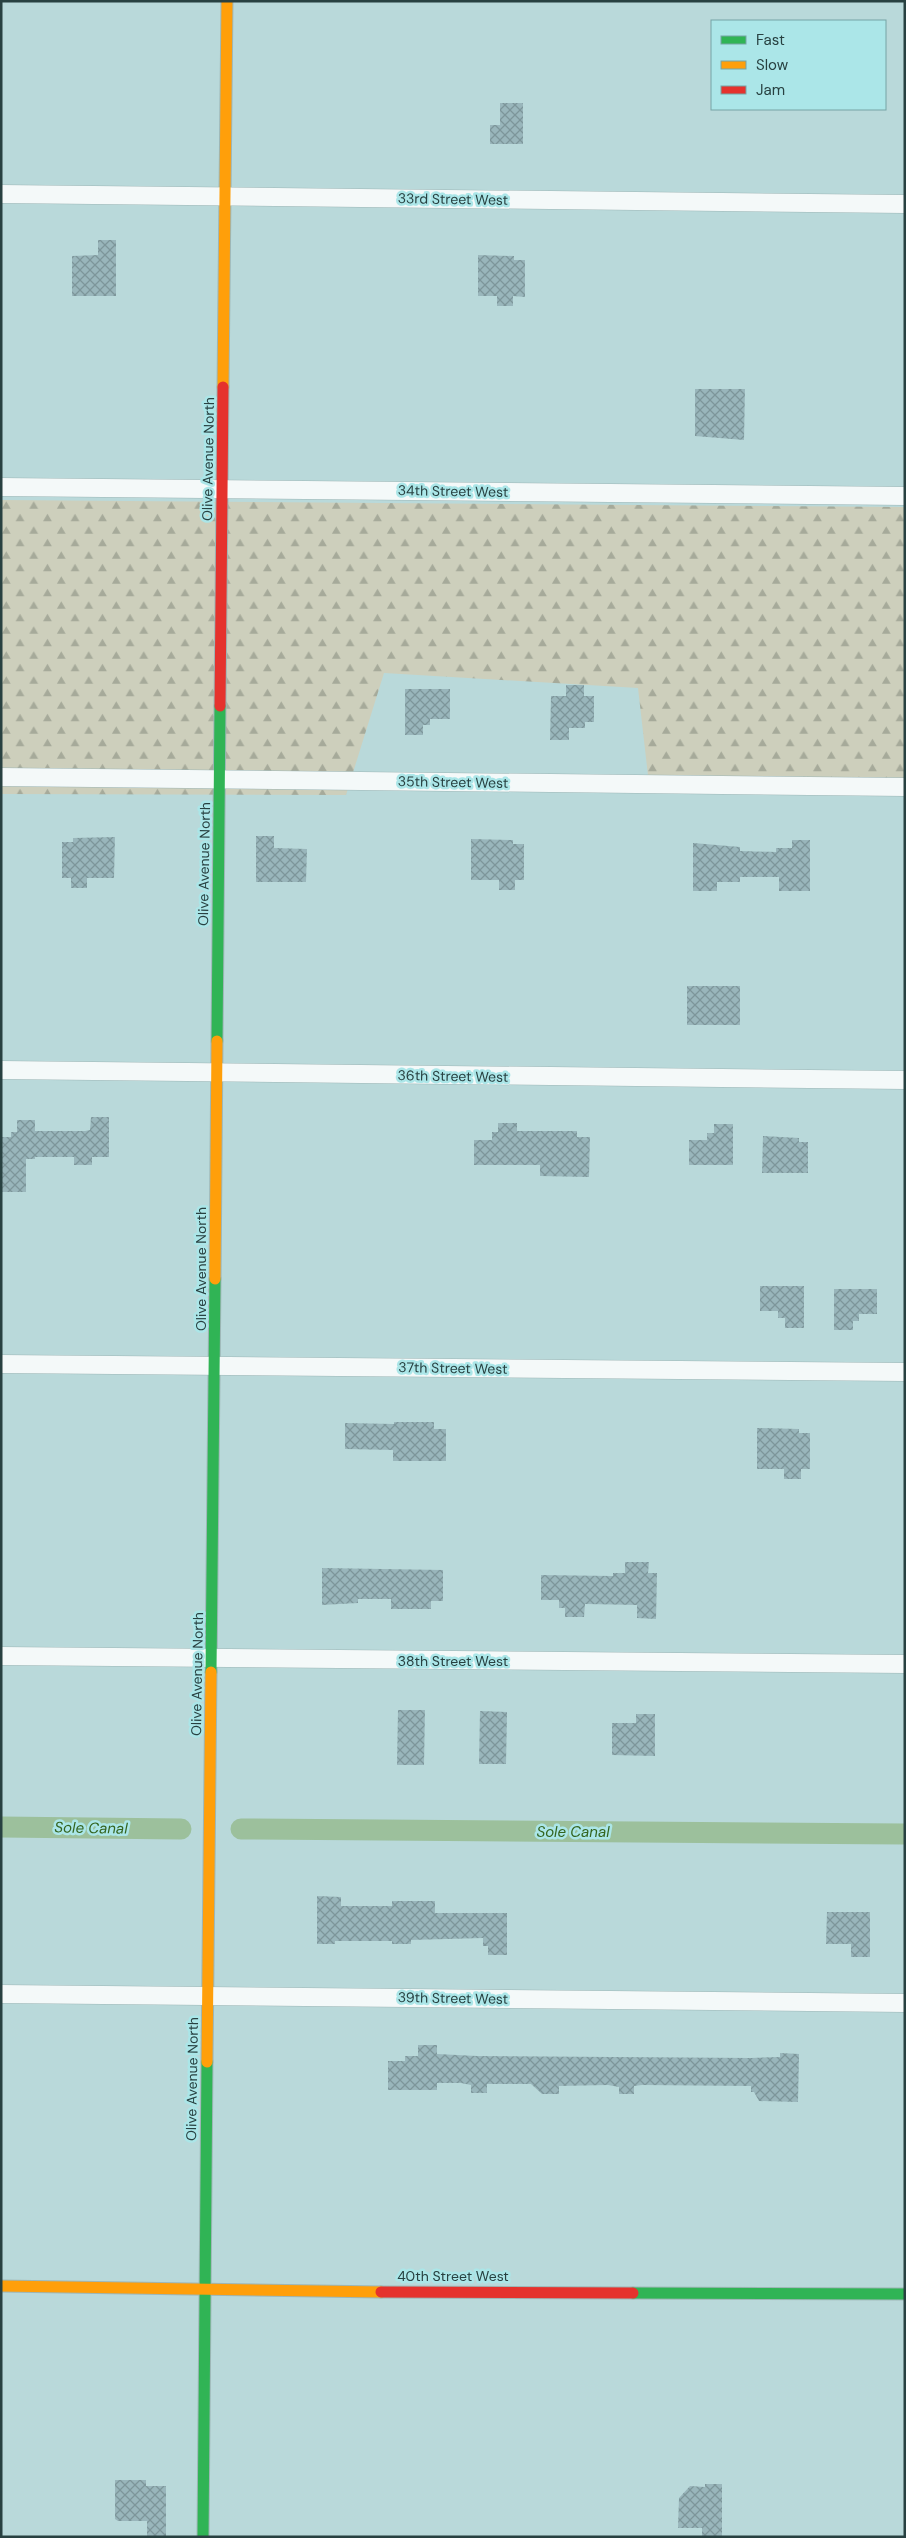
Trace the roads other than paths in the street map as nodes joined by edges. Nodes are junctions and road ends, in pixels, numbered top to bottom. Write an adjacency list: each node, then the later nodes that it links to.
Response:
1 (228, 1): 3 (street, Olive Avenue North)
2 (1, 194): 3 (street, 33rd Street West)
3 (226, 197): 4 (street, 33rd Street West); 6 (street, Olive Avenue North)
4 (905, 204)
5 (1, 486): 6 (street, 34th Street West)
6 (223, 489): 7 (street, 34th Street West); 9 (street, Olive Avenue North)
7 (905, 496)
8 (1, 777): 9 (street, 35th Street West)
9 (220, 779): 10 (street, 35th Street West); 12 (street, Olive Avenue North)
10 (905, 788)
11 (1, 1070): 12 (street, 36th Street West)
12 (217, 1072): 13 (street, 36th Street West); 15 (street, Olive Avenue North)
13 (905, 1080)
14 (1, 1364): 15 (street, 37th Street West)
15 (215, 1366): 16 (street, 37th Street West); 18 (street, Olive Avenue North)
16 (905, 1372)
17 (1, 1656): 18 (street, 38th Street West)
18 (212, 1659): 19 (street, 38th Street West); 21 (street, Olive Avenue North)
19 (905, 1664)
20 (1, 1994): 21 (street, 39th Street West)
21 (208, 1996): 22 (street, 39th Street West); 24 (street, Olive Avenue North)
22 (905, 2003)
23 (1, 2286): 24 (street, 40th Street West)
24 (205, 2290): 25 (street, 40th Street West); 26 (street, Olive Avenue North)
25 (905, 2294)
26 (202, 2537)

